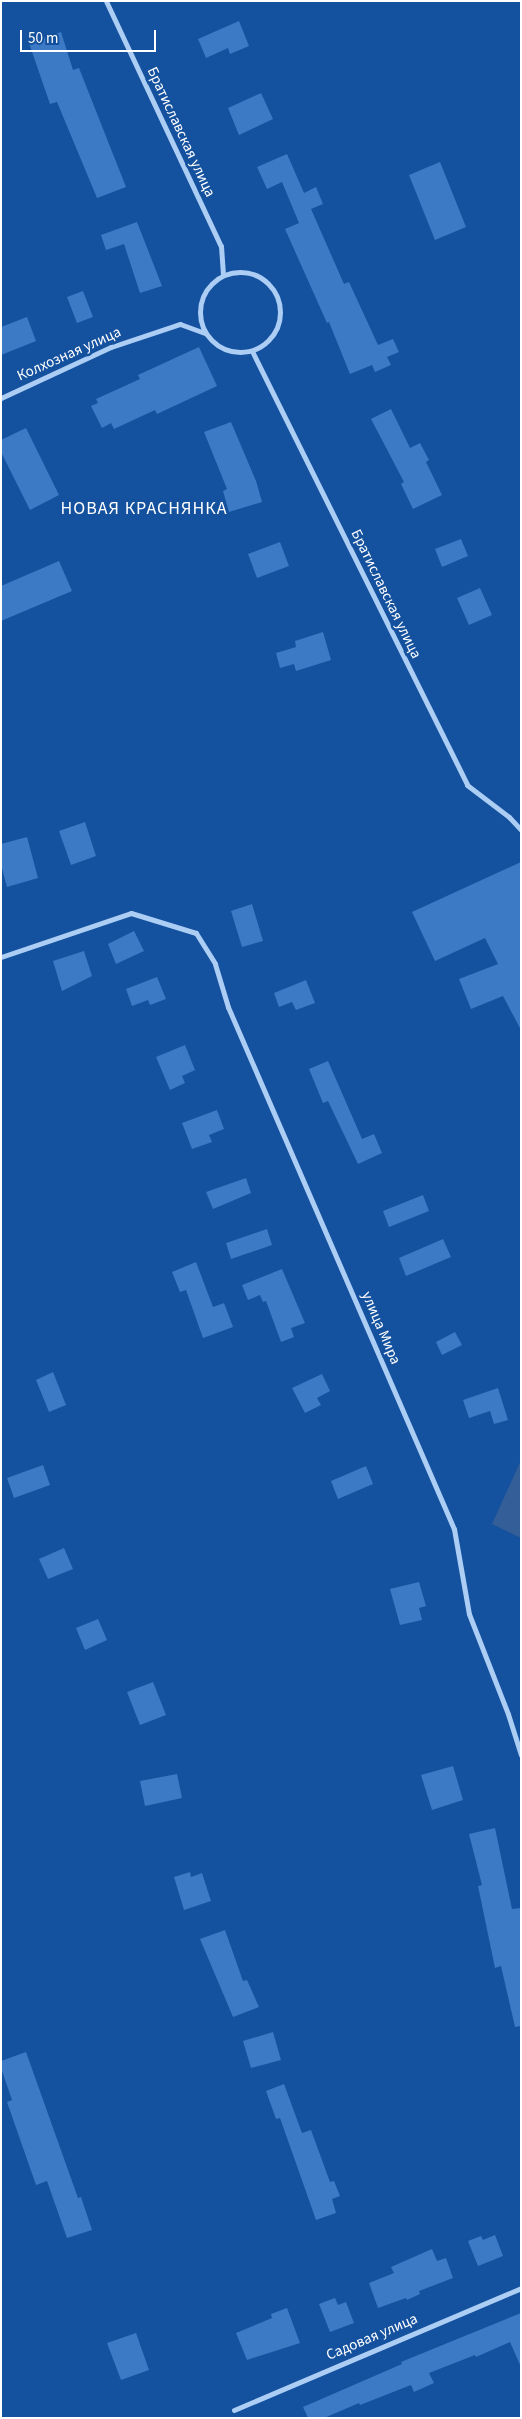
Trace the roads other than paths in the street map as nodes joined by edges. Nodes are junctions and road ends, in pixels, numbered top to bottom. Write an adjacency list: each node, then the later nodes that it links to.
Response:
1 (106, 1): 2 (street, Братиславская улица)
2 (223, 275): 3 (street); 4 (street)
3 (205, 333): 4 (street); 5 (street, Колхозная улица)
4 (252, 351): 6 (street, Братиславская улица)
5 (1, 398)
6 (521, 830)
7 (1, 957): 8 (street, улица Мира)
8 (521, 1755)
9 (521, 2288): 10 (street, Садовая улица)
10 (234, 2410)

